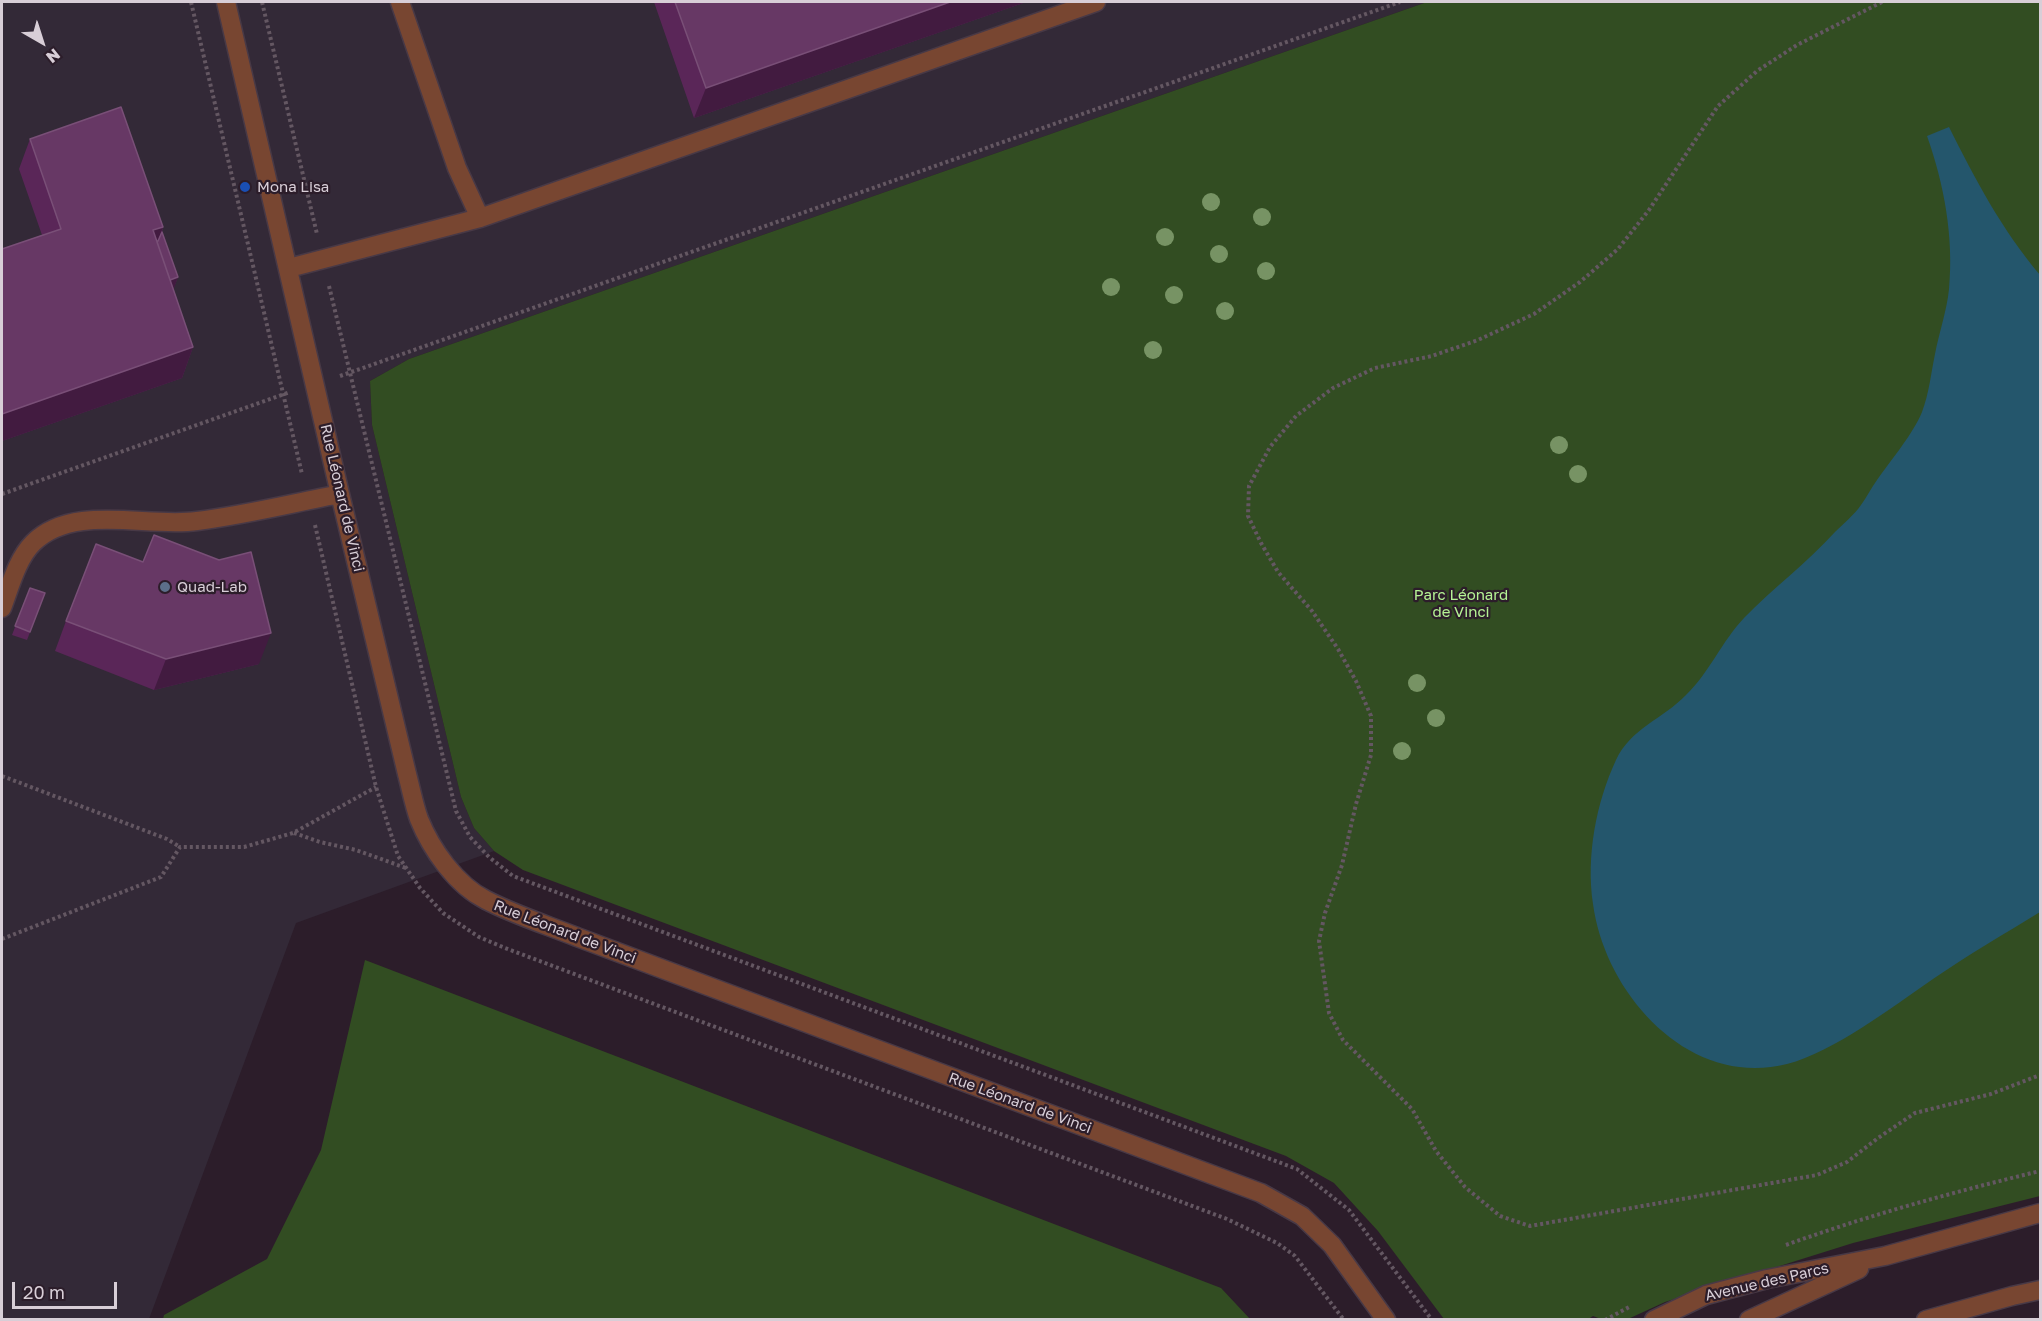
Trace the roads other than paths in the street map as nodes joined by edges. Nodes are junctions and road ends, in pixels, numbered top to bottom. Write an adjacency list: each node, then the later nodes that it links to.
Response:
1 (226, 2): 5 (street, Rue Léonard de Vinci)
2 (400, 2): 4 (street)
3 (1096, 2): 4 (street)
4 (480, 218): 5 (street)
5 (289, 268): 6 (street, Rue Léonard de Vinci)
6 (340, 494): 7 (street); 11 (street, Rue Léonard de Vinci)
7 (2, 608)
8 (2040, 1214): 9 (street, Avenue des Parcs)
9 (1885, 1256): 12 (street, Avenue des Parcs); 13 (street, Avenue des Parcs)
10 (2040, 1290): 14 (street)
11 (1386, 1320)
12 (1654, 1320)
13 (1749, 1320)
14 (1926, 1320)

